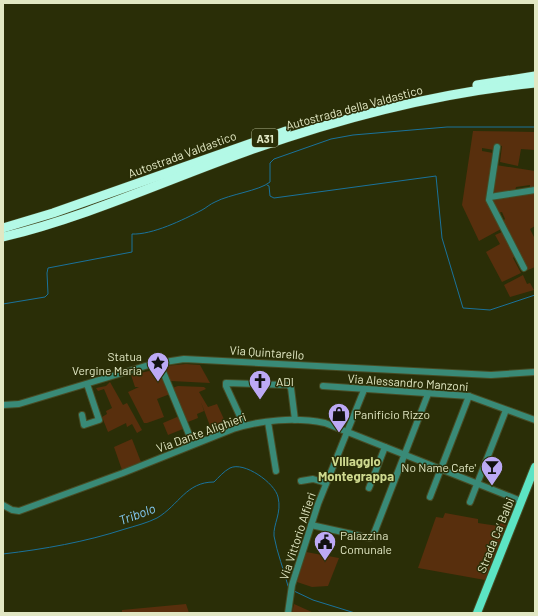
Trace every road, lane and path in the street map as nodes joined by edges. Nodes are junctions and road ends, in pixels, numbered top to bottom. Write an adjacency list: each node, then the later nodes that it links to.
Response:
1 (535, 76): 6 (highway, Autostrada Valdastico / A31)
2 (535, 83): 7 (highway, Autostrada della Valdastico / A31)
3 (497, 147): 5 (street)
4 (535, 190): 5 (street)
5 (490, 197): 8 (street)
6 (3, 228)
7 (3, 237)
8 (524, 268)
9 (159, 362): 10 (street, Via Quintarello); 11 (street, Via Quintarello); 24 (street)
10 (535, 372)
11 (87, 384): 16 (street, Via Quintarello); 18 (street)
12 (323, 386): 13 (street, Via Alessandro Manzoni)
13 (364, 390): 14 (street, Via Alessandro Manzoni); 23 (street, Via Vittorio Alfieri)
14 (428, 394): 15 (street, Via Alessandro Manzoni); 26 (street)
15 (469, 396): 17 (street, Via Alessandro Manzoni); 28 (street)
16 (3, 405)
17 (506, 410): 20 (street, Via Alessandro Manzoni); 32 (street)
18 (82, 415)
19 (295, 420): 21 (street, Via Dante Alighieri); 22 (street); 23 (street, Via Dante Alighieri)
20 (535, 420)
21 (268, 422): 22 (street, Via Dante Alighieri); 29 (street)
22 (244, 425): 24 (street, Via Dante Alighieri)
23 (347, 431): 25 (street, Via Dante Alighieri); 31 (street, Via Vittorio Alfieri)
24 (193, 444): 37 (street, Via Dante Alighieri)
25 (385, 447): 26 (street, Via Dante Alighieri); 33 (street)
26 (405, 454): 28 (street, Via Dante Alighieri); 38 (street)
27 (535, 467): 35 (main road, Strada Ca' Balbi)
28 (441, 469): 32 (street, Via Dante Alighieri); 34 (street)
29 (276, 471)
30 (301, 481): 31 (street, Via Vittorio Alfieri)
31 (326, 483): 38 (street, Via Vittorio Alfieri)
32 (477, 484): 35 (street, Via Dante Alighieri); 36 (street)
33 (369, 488)
34 (430, 498)
35 (521, 501): 40 (main road, Strada Ca' Balbi)
36 (470, 502)
37 (3, 505)
38 (311, 525): 39 (street, Via Vittorio Alfieri)
39 (288, 613)
40 (477, 613)

